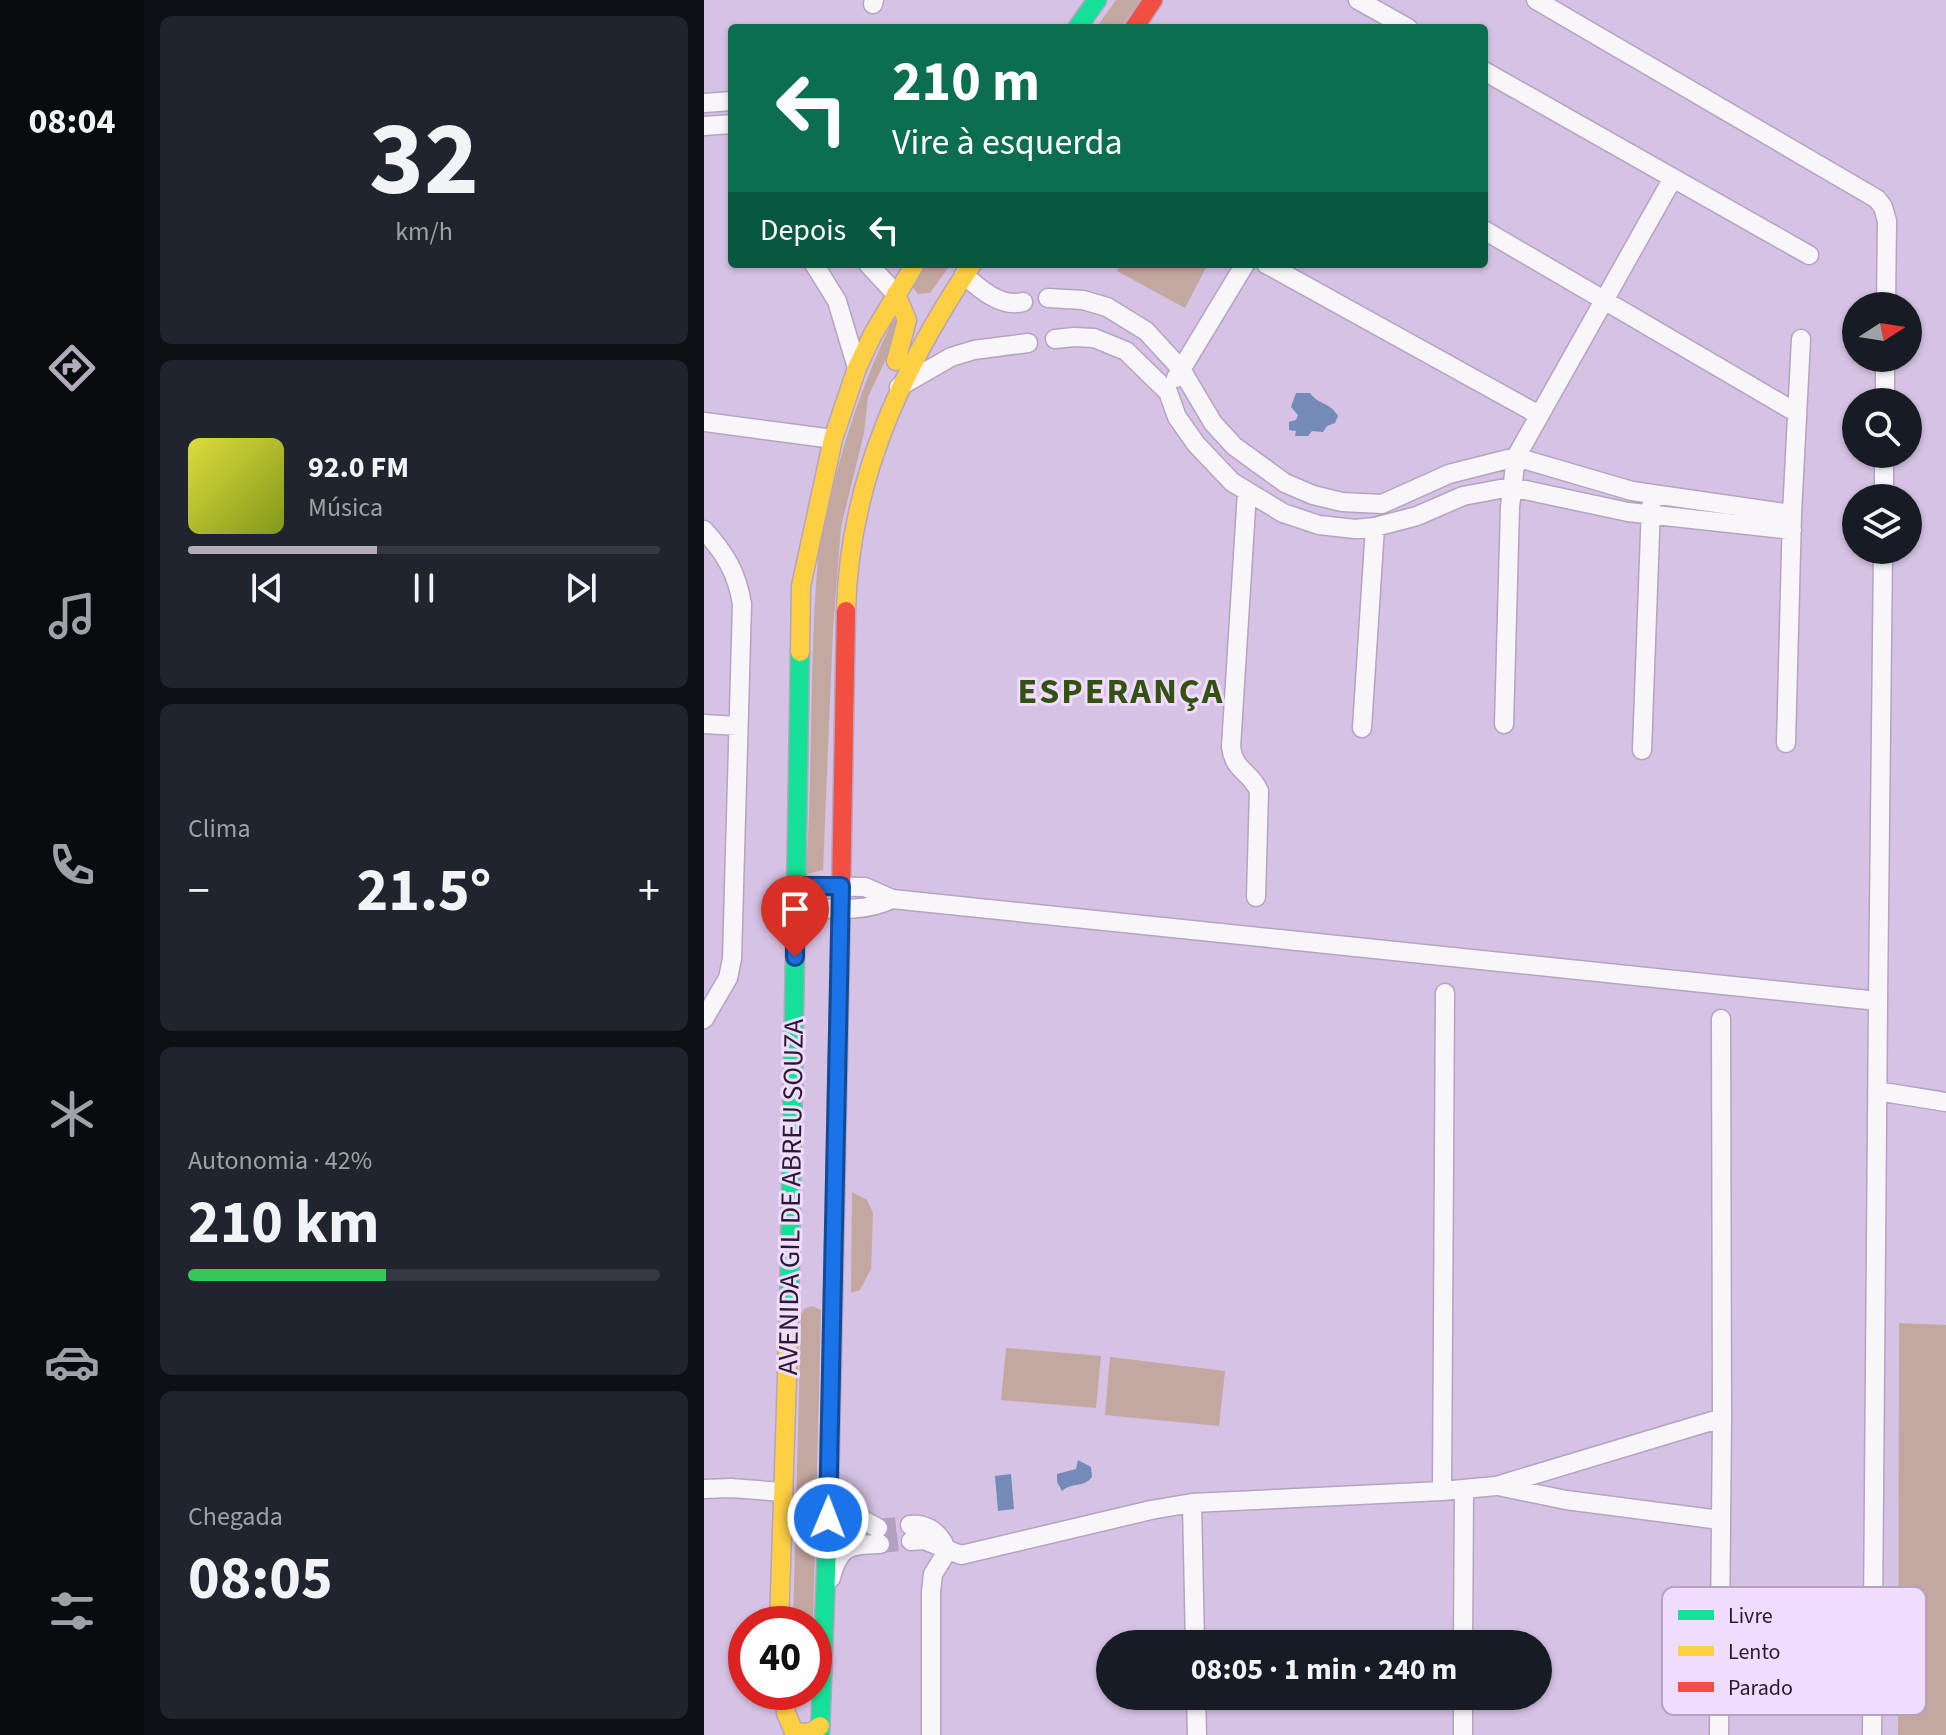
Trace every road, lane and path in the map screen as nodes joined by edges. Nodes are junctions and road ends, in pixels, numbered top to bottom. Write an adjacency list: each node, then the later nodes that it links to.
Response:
1 (1097, 0): 6 (street)
2 (1153, 0): 7 (street)
3 (1358, 0): 5 (street)
4 (1536, 0): 22 (street)
5 (1388, 23)
6 (1080, 24)
7 (1137, 24)
8 (1488, 73): 13 (street)
9 (728, 101): 10 (street)
10 (704, 103)
11 (728, 124): 12 (street)
12 (704, 126)
13 (1673, 178): 15 (street); 25 (street)
14 (1488, 232): 25 (street)
15 (1809, 255)
16 (816, 268): 30 (street)
17 (872, 268): 23 (street)
18 (912, 268): 23 (street, AVENIDA GIL DE ABREU SOUZA)
19 (1243, 268): 31 (street)
20 (1273, 268): 35 (street)
21 (968, 269): 26 (street); 32 (street, AVENIDA GIL DE ABREU SOUZA)
22 (1886, 292)
23 (896, 294): 30 (street, AVENIDA GIL DE ABREU SOUZA); 32 (street)
24 (1048, 298): 31 (street)
25 (1604, 299): 34 (street); 35 (street)
26 (1023, 302)
27 (1055, 339): 33 (street)
28 (1801, 339): 34 (street)
29 (1028, 343): 32 (street)
30 (857, 368): 37 (street, AVENIDA GIL DE ABREU SOUZA)
31 (1181, 369): 33 (street); 38 (street)
32 (899, 387): 54 (street, AVENIDA GIL DE ABREU SOUZA)
33 (1168, 392): 40 (street)
34 (1797, 413): 43 (street)
35 (1539, 415): 38 (street)
36 (704, 422): 37 (street)
37 (833, 439): 53 (street, AVENIDA GIL DE ABREU SOUZA)
38 (1516, 457): 39 (street); 41 (street)
39 (1511, 487): 42 (street); 44 (street); 48 (street)
40 (1247, 492): 44 (street); 55 (street)
41 (1653, 495): 42 (street); 43 (street)
42 (1650, 515): 43 (street); 52 (street)
43 (1792, 522): 51 (street)
44 (1375, 527): 50 (street)
45 (706, 532): 49 (street)
46 (1883, 564): 60 (street)
47 (704, 724): 49 (street)
48 (1504, 724)
49 (738, 726): 61 (street)
50 (1362, 728)
51 (1786, 743)
52 (1642, 750)
53 (795, 886): 54 (street); 57 (street, AVENIDA GIL DE ABREU SOUZA)
54 (841, 886): 56 (street); 58 (street, AVENIDA GIL DE ABREU SOUZA)
55 (1256, 897)
56 (892, 899): 58 (street); 60 (street)
57 (795, 907): 58 (street); 71 (street, AVENIDA GIL DE ABREU SOUZA)
58 (839, 909): 69 (street, AVENIDA GIL DE ABREU SOUZA)
59 (1445, 993): 70 (street)
60 (1878, 1001): 63 (street)
61 (704, 1019)
62 (1721, 1019): 65 (street)
63 (1877, 1091): 64 (street); 77 (street)
64 (1946, 1102)
65 (1722, 1418): 66 (street); 73 (street)
66 (1496, 1486): 68 (street); 73 (street)
67 (704, 1489): 71 (street)
68 (1464, 1489): 70 (street); 81 (street)
69 (829, 1491): 78 (street, AVENIDA GIL DE ABREU SOUZA); 78 (street)
70 (1442, 1491): 72 (street)
71 (782, 1492): 79 (street, AVENIDA GIL DE ABREU SOUZA)
72 (1192, 1503): 75 (street); 80 (street)
73 (1720, 1520): 76 (street)
74 (910, 1533): 75 (street)
75 (948, 1550): 90 (street)
76 (1720, 1587)
77 (1873, 1587)
78 (825, 1600): 88 (street, AVENIDA GIL DE ABREU SOUZA)
79 (779, 1606)
80 (1195, 1630)
81 (1463, 1630)
82 (777, 1710): 89 (street)
83 (786, 1710): 88 (street)
84 (1196, 1710): 91 (street)
85 (1463, 1710): 92 (street)
86 (1719, 1715): 93 (street)
87 (1872, 1715): 94 (street)
88 (820, 1731)
89 (776, 1735)
90 (931, 1735)
91 (1197, 1735)
92 (1463, 1735)
93 (1719, 1735)
94 (1872, 1735)

